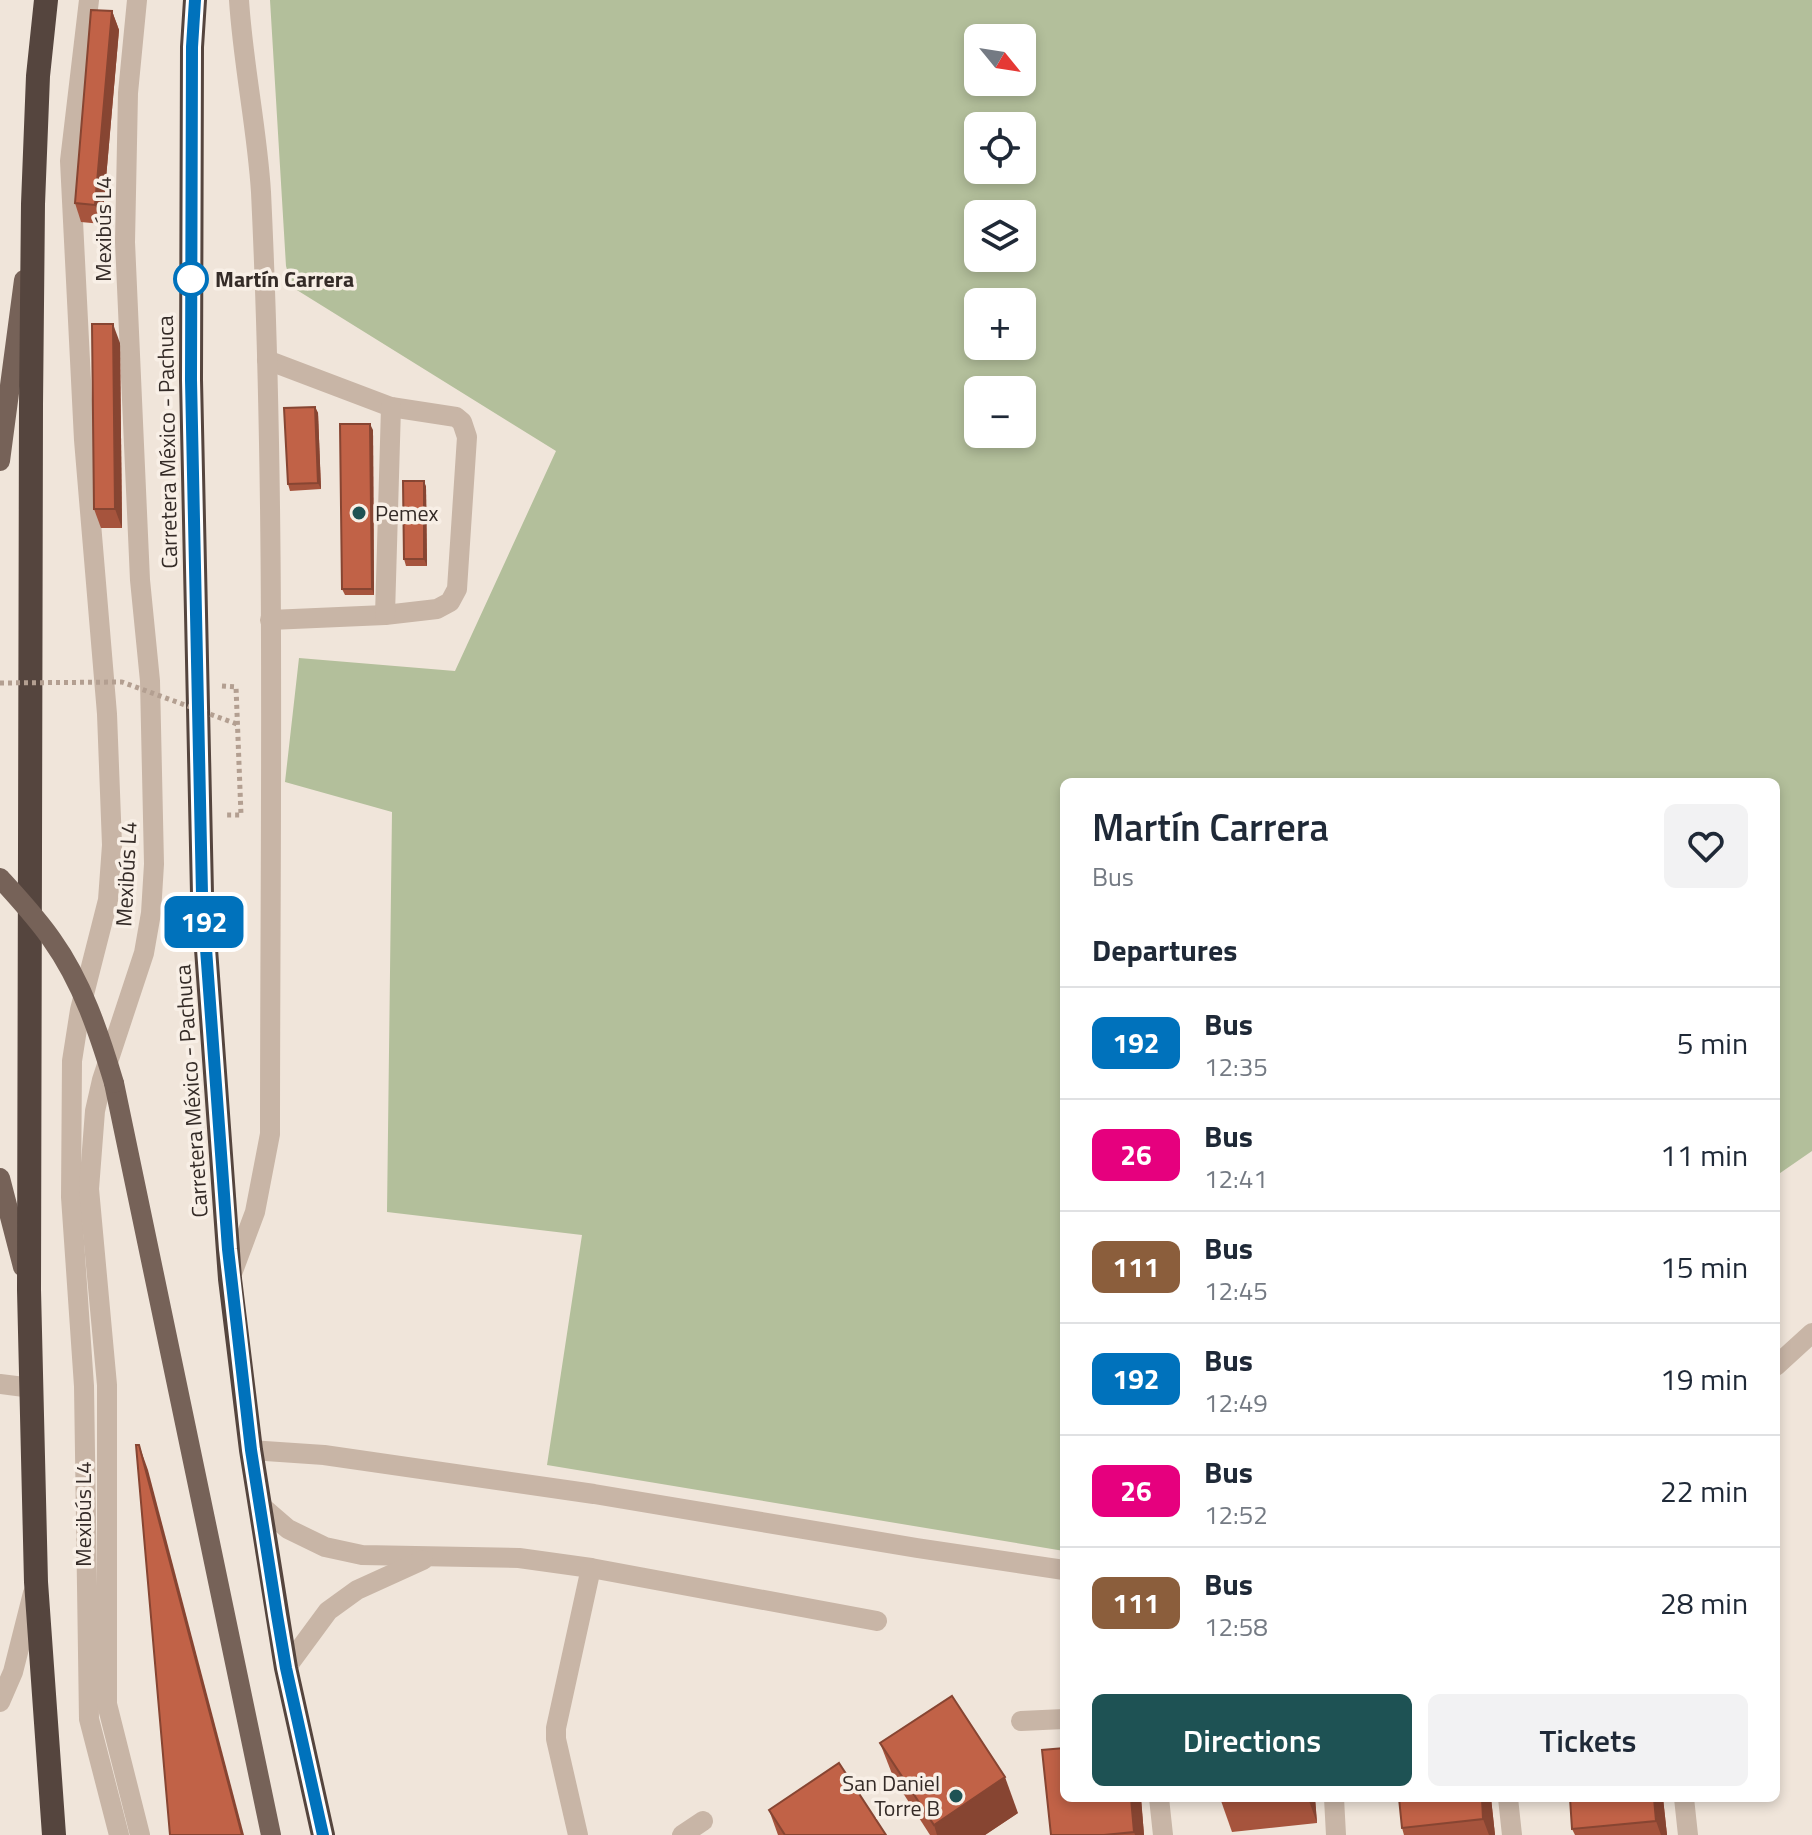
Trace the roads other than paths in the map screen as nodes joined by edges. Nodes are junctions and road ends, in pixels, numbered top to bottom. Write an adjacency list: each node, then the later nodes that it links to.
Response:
1 (46, 0): 6 (highway)
2 (89, 0): 37 (street, Mexibús L4)
3 (137, 0): 38 (street, Mexibús L4)
4 (195, 0): 14 (highway, Carretera México - Pachuca)
5 (239, 0): 7 (street)
6 (33, 204): 9 (main road); 15 (highway)
7 (267, 360): 8 (street); 11 (street)
8 (391, 407): 10 (street); 10 (street)
9 (0, 461)
10 (385, 615): 11 (street)
11 (270, 620): 14 (street)
12 (0, 878): 39 (main road, bridge)
13 (0, 1178): 15 (main road)
14 (230, 1279): 20 (highway, Carretera México - Pachuca)
15 (29, 1290): 19 (highway)
16 (1812, 1333): 17 (street)
17 (1780, 1362)
18 (0, 1384): 19 (street)
19 (32, 1388): 25 (highway)
20 (251, 1450): 21 (highway, Carretera México - Pachuca); 24 (street)
21 (259, 1504): 22 (street); 27 (highway, Carretera México - Pachuca)
22 (431, 1557): 23 (street); 27 (street)
23 (591, 1568): 26 (street); 41 (street)
24 (1060, 1569)
25 (36, 1582): 28 (street); 36 (highway)
26 (877, 1621)
27 (286, 1668): 40 (highway, Carretera México - Pachuca)
28 (0, 1702)
29 (1060, 1719): 30 (street)
30 (1021, 1721)
31 (1159, 1802): 43 (street)
32 (1334, 1802): 44 (street)
33 (1508, 1802): 45 (street)
34 (1684, 1802): 46 (street)
35 (703, 1821): 42 (street)
36 (54, 1835)
37 (119, 1835)
38 (140, 1835)
39 (271, 1835)
40 (323, 1835)
41 (578, 1835)
42 (682, 1835)
43 (1163, 1835)
44 (1336, 1835)
45 (1512, 1835)
46 (1688, 1835)

